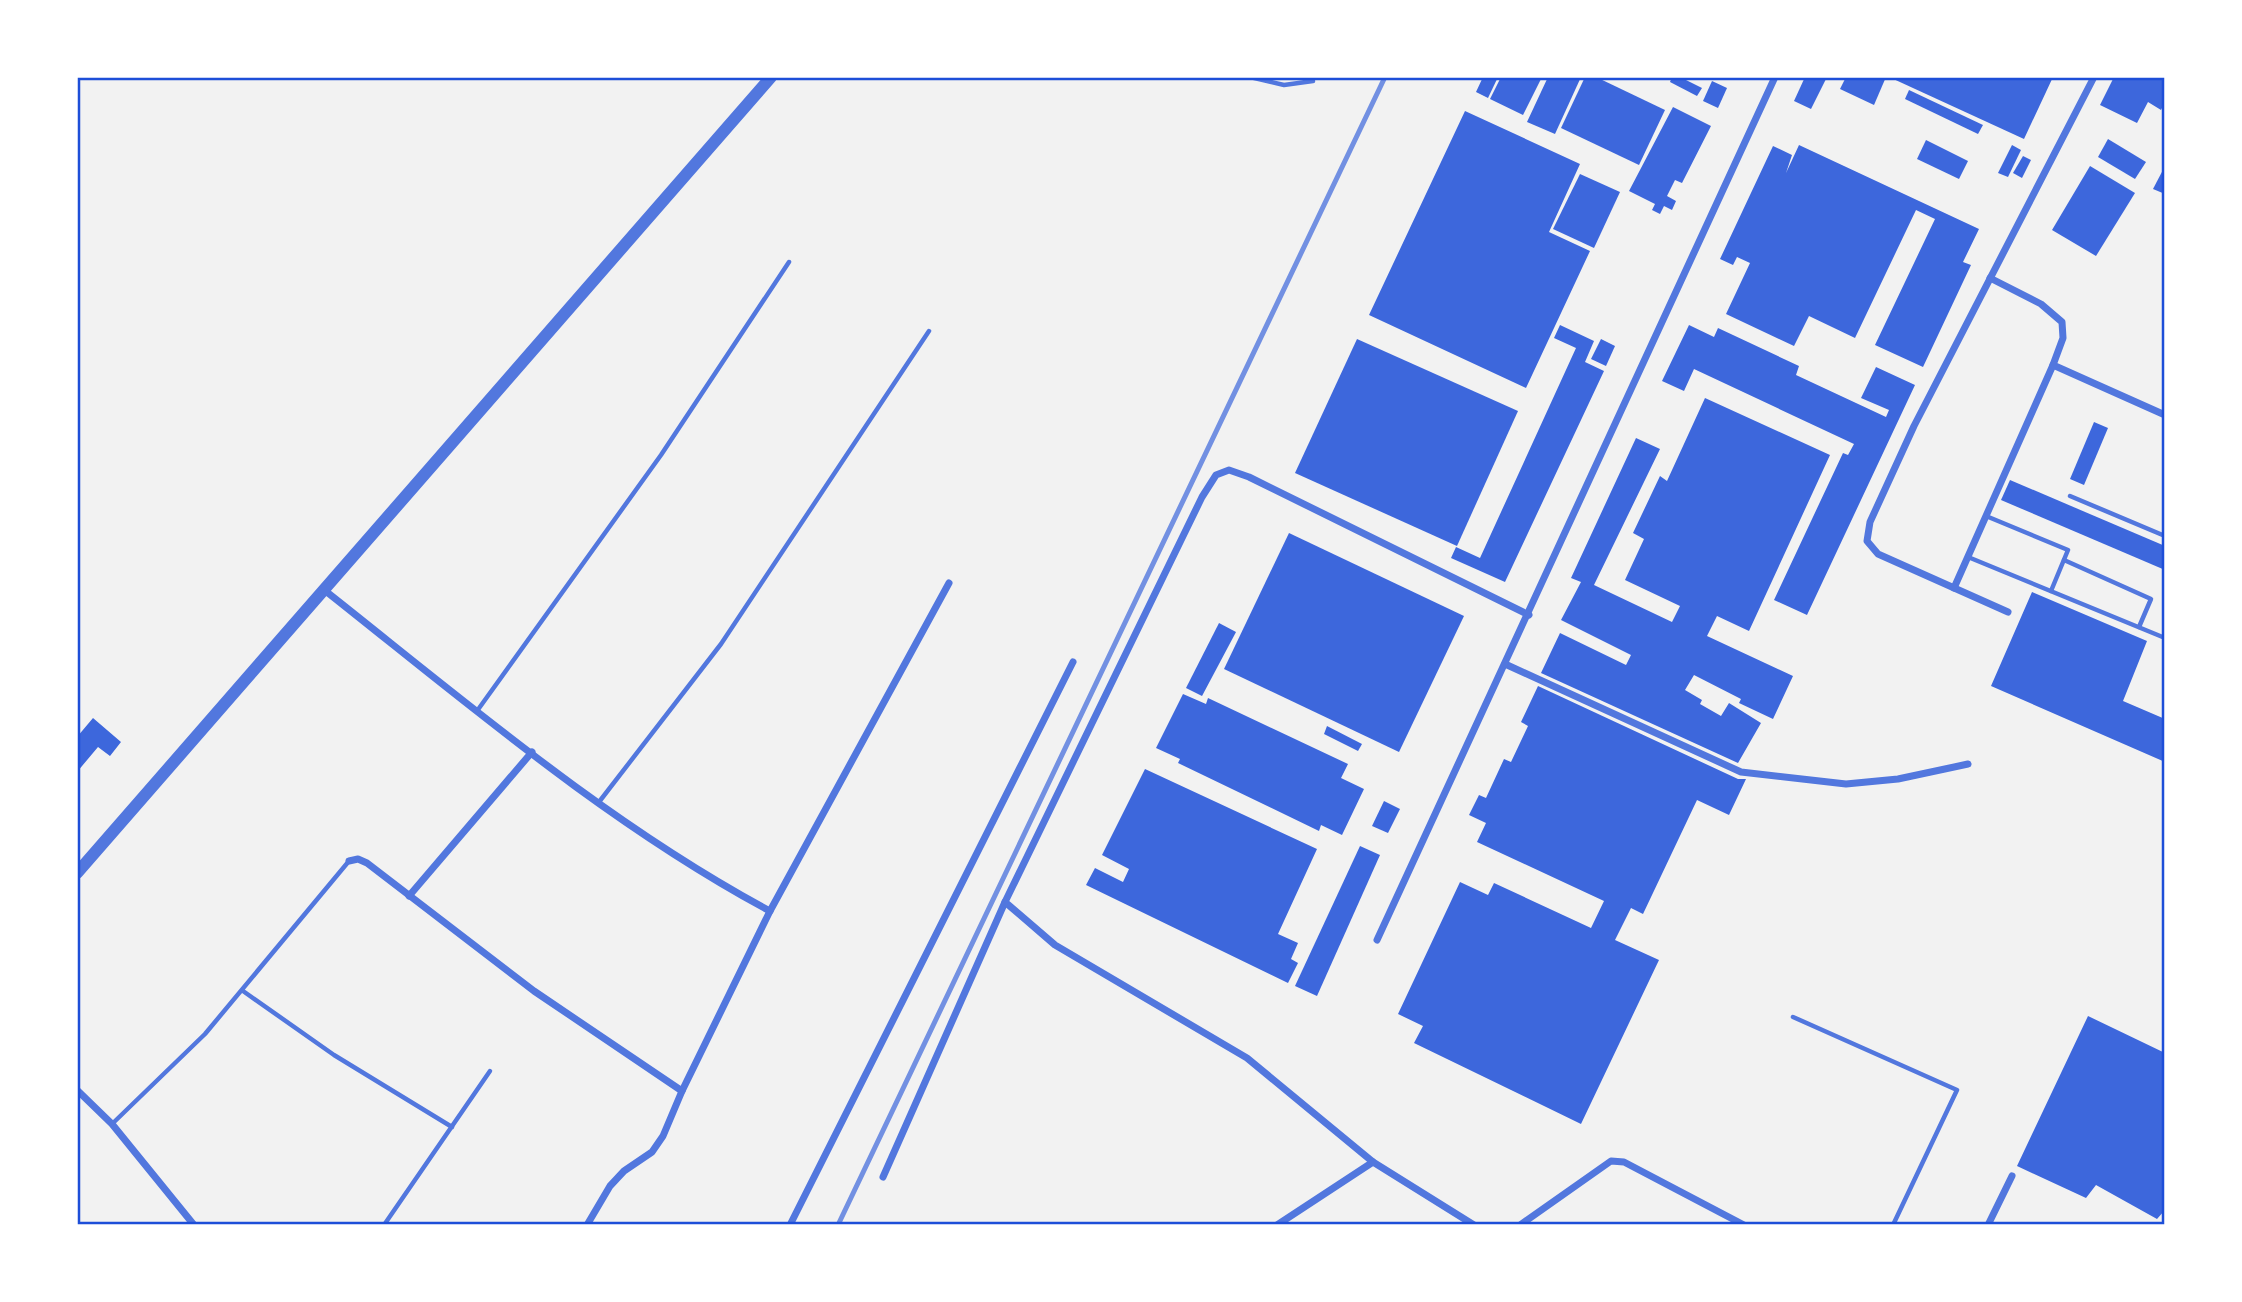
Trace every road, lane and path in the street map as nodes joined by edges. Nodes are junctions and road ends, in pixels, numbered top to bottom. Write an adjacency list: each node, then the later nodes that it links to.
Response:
1 (771, 77): 18 (street)
2 (1250, 77): 5 (lane)
3 (1776, 77): 21 (street)
4 (2094, 77): 7 (street)
5 (1312, 81)
6 (789, 262): 26 (lane)
7 (1990, 278): 9 (street); 17 (street)
8 (929, 331): 29 (lane)
9 (2053, 365): 10 (street); 12 (street)
10 (2165, 415)
11 (2070, 496): 13 (lane)
12 (1986, 516): 14 (street); 15 (lane)
13 (2165, 536)
14 (1968, 557): 17 (street); 19 (lane)
15 (2064, 560): 19 (lane); 22 (lane)
16 (949, 583): 34 (street)
17 (1954, 588): 20 (street)
18 (323, 589): 26 (street); 31 (street)
19 (2050, 591): 22 (lane)
20 (2008, 612)
21 (1529, 615): 25 (street); 33 (street)
22 (2139, 627): 23 (lane)
23 (2165, 638)
24 (1073, 662): 49 (street)
25 (1505, 664): 28 (street); 35 (street)
26 (477, 711): 27 (street)
27 (533, 752): 29 (street); 32 (street)
28 (1968, 764)
29 (599, 802): 34 (street)
30 (349, 861): 32 (street); 36 (lane)
31 (77, 873)
32 (409, 896): 40 (street)
33 (1004, 902): 43 (street); 45 (street)
34 (770, 911): 40 (street)
35 (1377, 940)
36 (243, 990): 41 (lane); 42 (lane)
37 (1793, 1017): 54 (lane)
38 (491, 1071): 42 (lane)
39 (77, 1090): 41 (street)
40 (682, 1091): 48 (street)
41 (113, 1125): 46 (street)
42 (452, 1127): 47 (lane)
43 (1373, 1162): 50 (street); 51 (street)
44 (2012, 1176): 55 (street)
45 (883, 1177)
46 (194, 1225)
47 (384, 1225)
48 (587, 1225)
49 (790, 1225)
50 (1277, 1225)
51 (1474, 1225)
52 (1520, 1225): 53 (street)
53 (1744, 1225)
54 (1893, 1225)
55 (1988, 1225)

